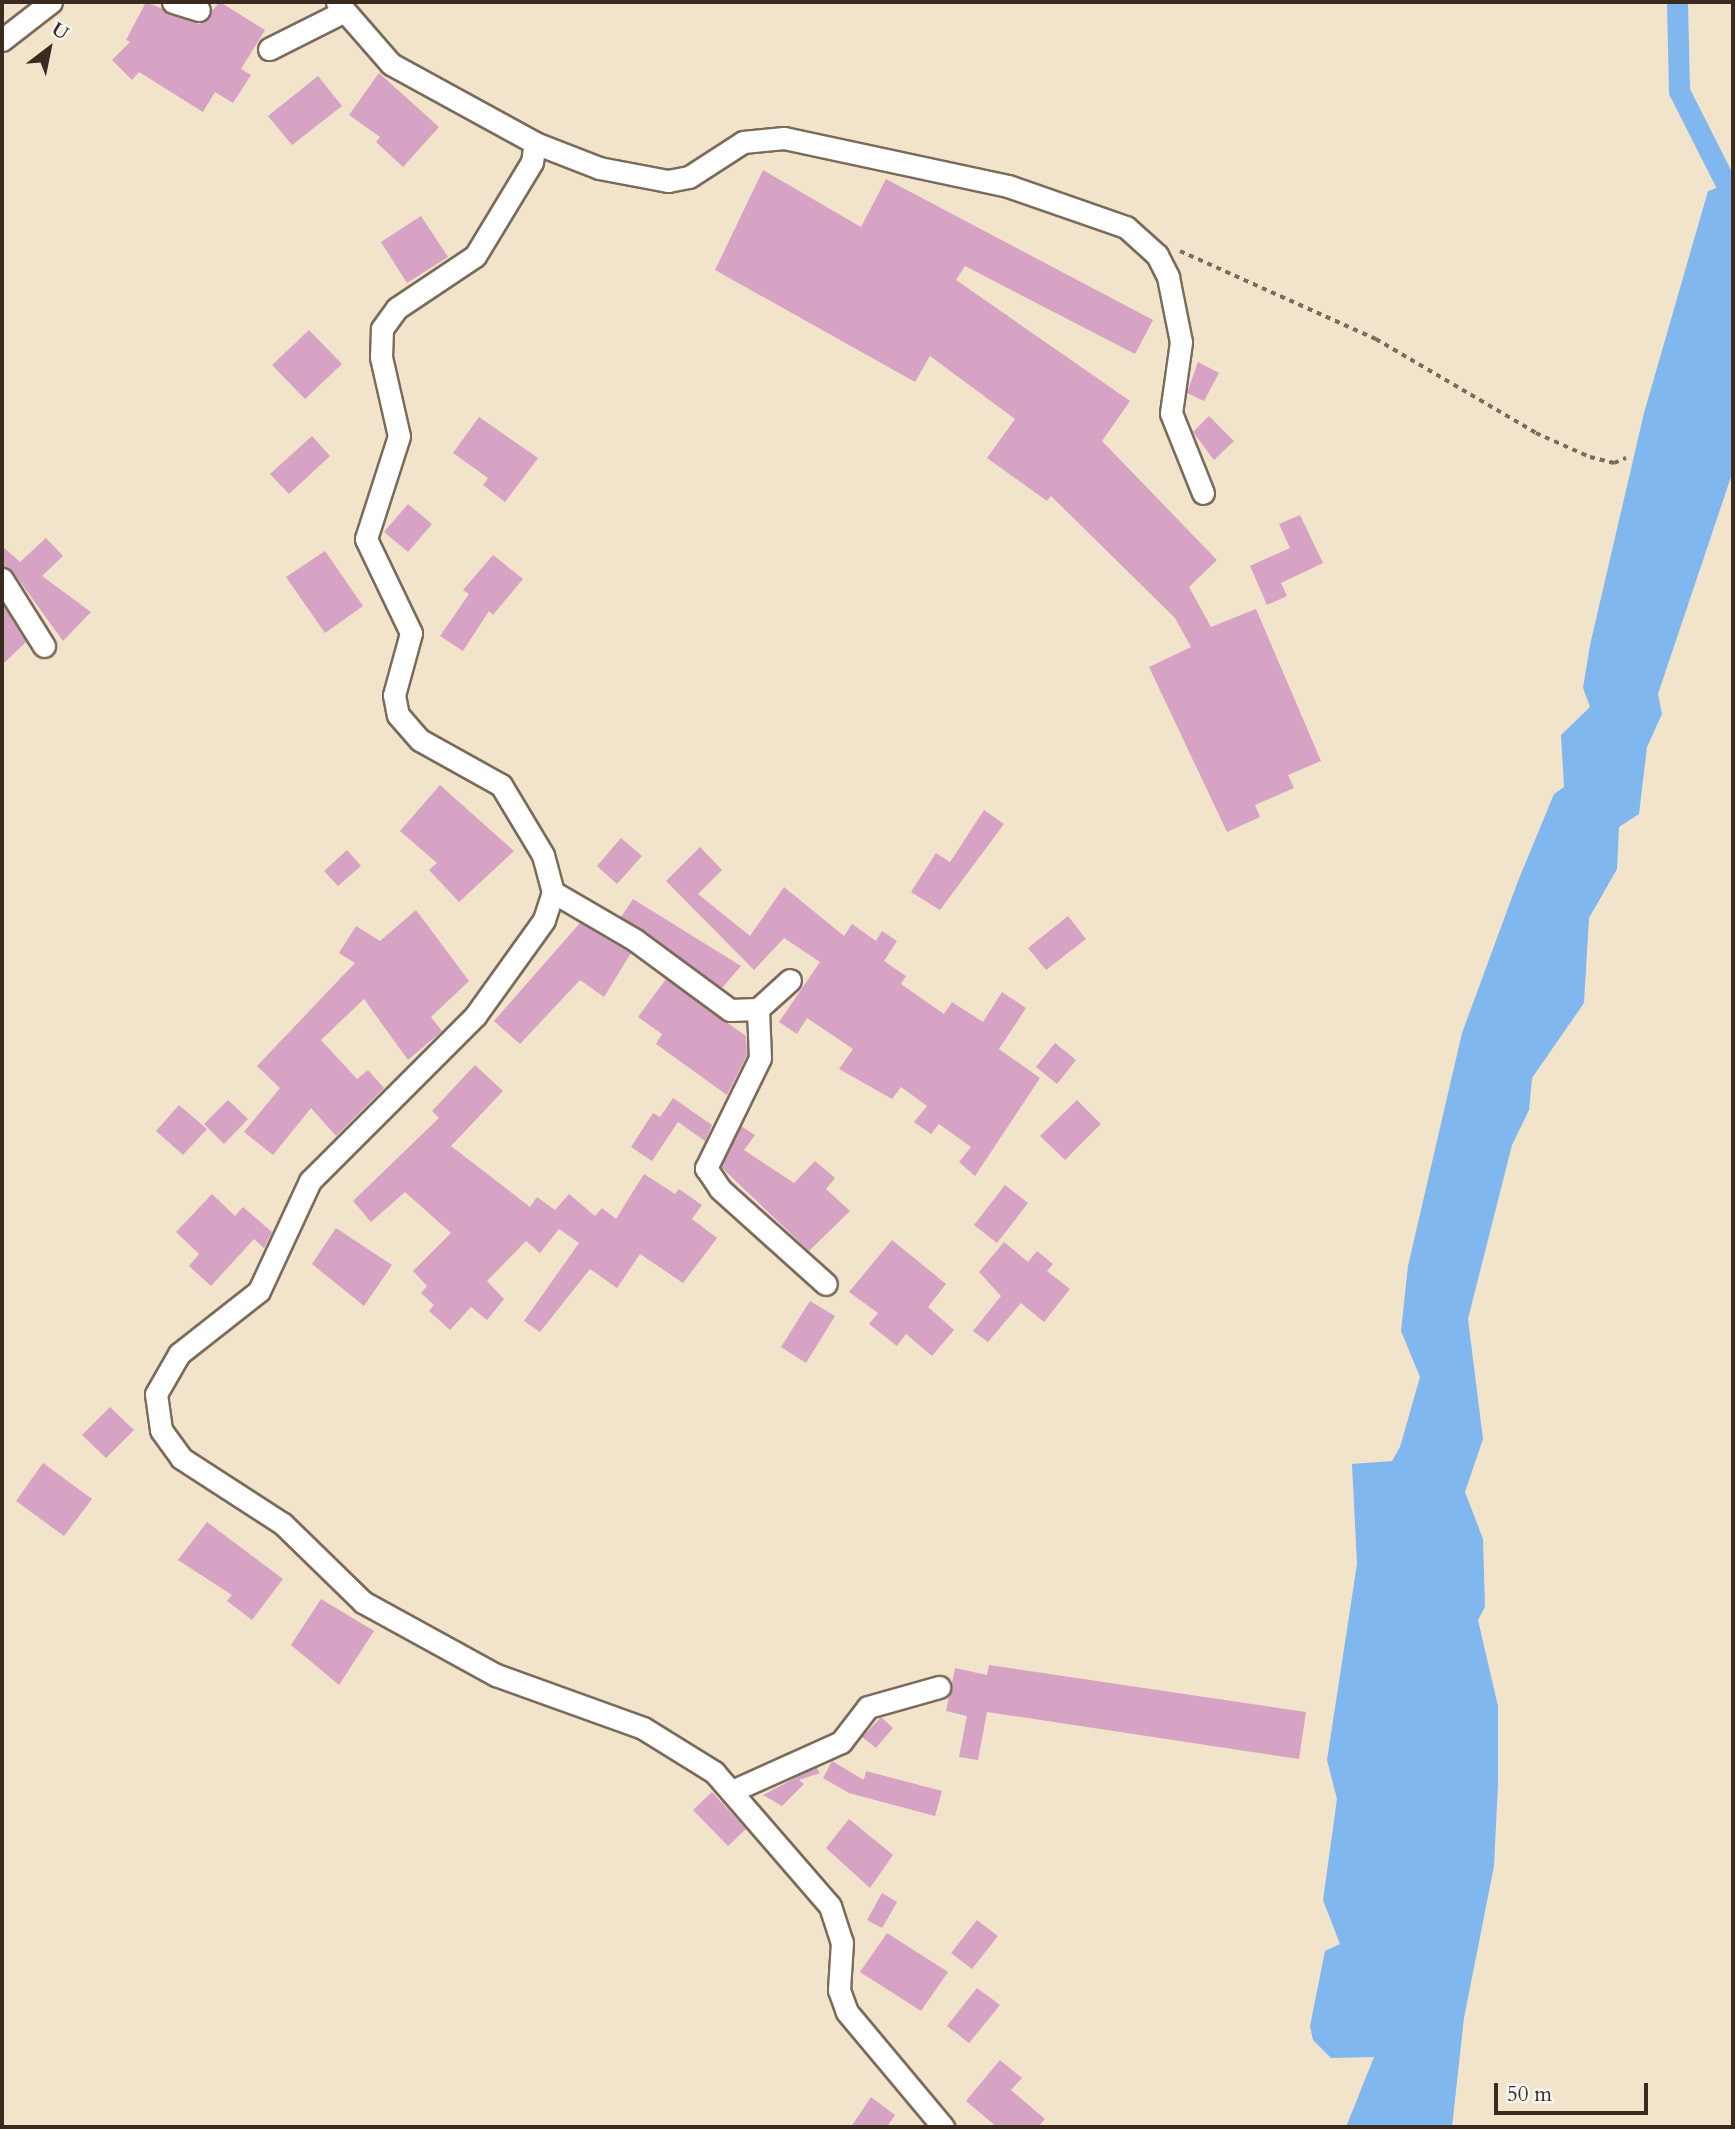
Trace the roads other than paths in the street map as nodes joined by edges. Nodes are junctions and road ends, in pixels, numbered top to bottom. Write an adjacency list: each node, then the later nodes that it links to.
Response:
1 (51, 2): 5 (street)
2 (173, 2): 4 (street)
3 (339, 7): 6 (street); 7 (street)
4 (199, 10)
5 (2, 40)
6 (269, 49)
7 (535, 143): 8 (street); 11 (street)
8 (1203, 494)
9 (2, 579): 10 (street)
10 (44, 646)
11 (553, 892): 13 (street); 16 (street)
12 (790, 980): 13 (street)
13 (758, 1009): 14 (street)
14 (827, 1284)
15 (939, 1687): 16 (street)
16 (732, 1791): 17 (street)
17 (943, 2127)

